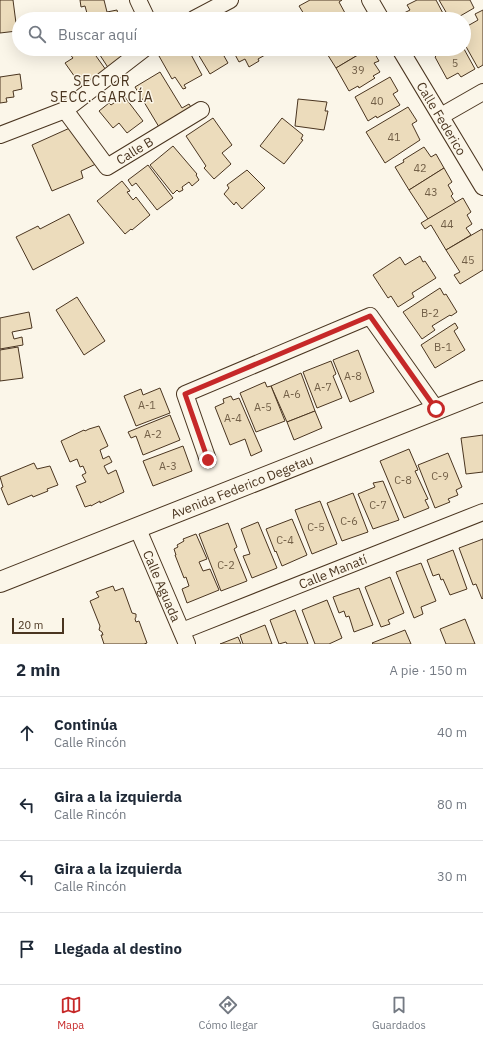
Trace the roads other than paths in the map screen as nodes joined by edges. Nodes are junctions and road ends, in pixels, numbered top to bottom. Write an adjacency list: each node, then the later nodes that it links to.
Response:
1 (138, 0): 4 (street)
2 (230, 0): 5 (street)
3 (370, 0): 6 (street)
4 (144, 12)
5 (207, 12)
6 (377, 12)
7 (135, 56): 10 (street)
8 (404, 56): 12 (street, Calle Federico)
9 (483, 92): 12 (street)
10 (65, 110): 11 (street, Calle B); 13 (street)
11 (201, 110)
12 (441, 116): 14 (street, Calle Federico)
13 (0, 135)
14 (483, 187)
15 (483, 391): 16 (street, Avenida Federico Degetau)
16 (436, 409): 17 (street); 19 (street, Avenida Federico Degetau)
17 (208, 460)
18 (483, 512): 21 (street, Calle Manatí)
19 (137, 527): 20 (street, Avenida Federico Degetau); 21 (street, Calle Aguada)
20 (0, 582)
21 (185, 638)

